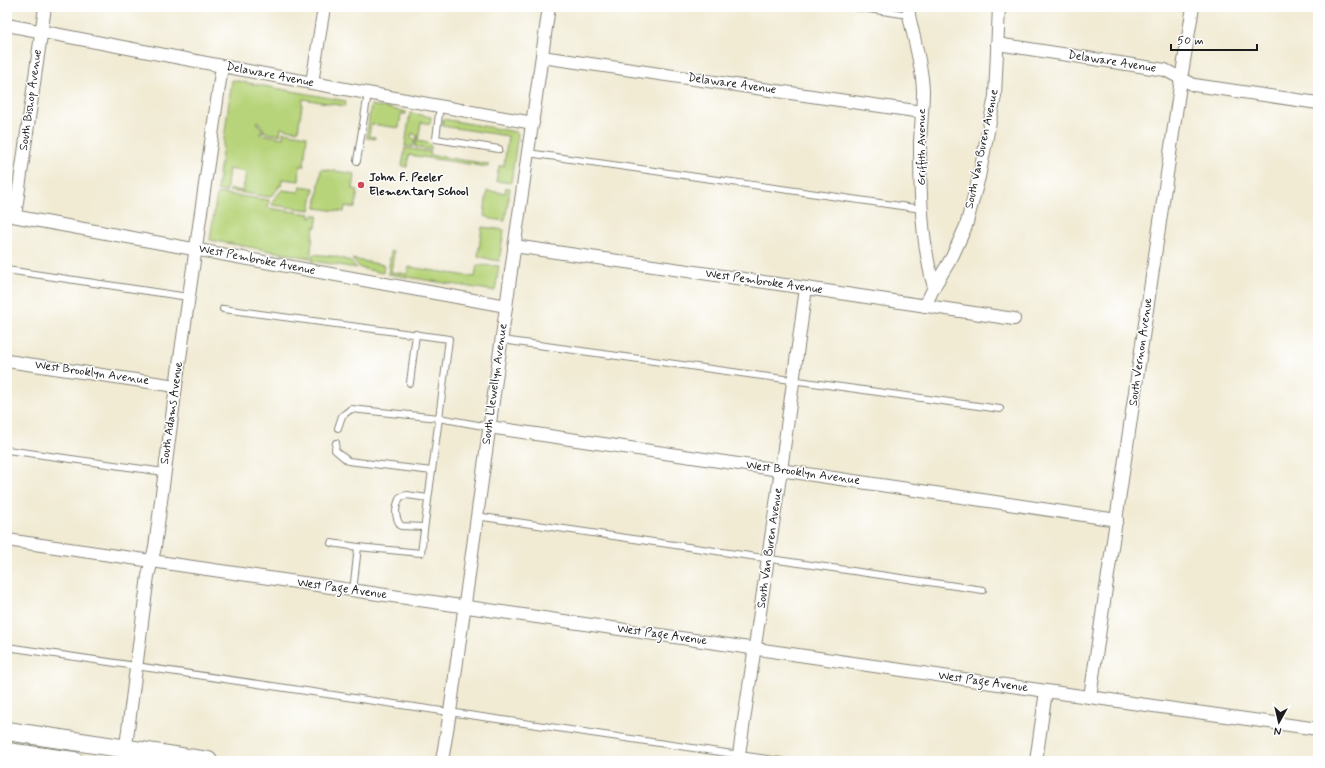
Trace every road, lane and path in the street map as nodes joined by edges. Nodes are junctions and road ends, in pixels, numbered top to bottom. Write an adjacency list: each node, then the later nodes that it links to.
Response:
1 (45, 7): 9 (street, South Bishop Avenue)
2 (324, 7): 14 (street)
3 (549, 7): 11 (street, South Llewellyn Avenue)
4 (855, 7): 7 (lane)
5 (999, 7): 10 (street, South Van Buren Avenue)
6 (1193, 7): 13 (street, South Vernon Avenue)
7 (909, 11): 18 (street, Griffith Avenue)
8 (7, 25): 9 (street, Delaware Avenue)
9 (41, 32): 12 (street, Delaware Avenue); 24 (street, South Bishop Avenue)
10 (998, 44): 13 (street, Delaware Avenue); 28 (street, South Van Buren Avenue)
11 (542, 57): 18 (street, Delaware Avenue); 19 (street, South Llewellyn Avenue)
12 (222, 66): 14 (street, Delaware Avenue); 26 (street, South Adams Avenue)
13 (1181, 79): 16 (street, Delaware Avenue); 52 (street, South Vernon Avenue)
14 (312, 83): 15 (street, Delaware Avenue)
15 (368, 93): 17 (street, Delaware Avenue); 22 (lane)
16 (1318, 103)
17 (440, 106): 19 (street, Delaware Avenue); 20 (lane)
18 (922, 112): 23 (street, Griffith Avenue)
19 (533, 123): 21 (street, South Llewellyn Avenue)
20 (499, 149)
21 (528, 153): 23 (lane); 25 (street, South Llewellyn Avenue)
22 (357, 161)
23 (922, 209): 28 (street, Griffith Avenue)
24 (11, 215): 26 (street, West Pembroke Avenue)
25 (514, 246): 29 (street, West Pembroke Avenue); 31 (street, South Llewellyn Avenue)
26 (196, 249): 30 (street, South Adams Avenue); 31 (street, West Pembroke Avenue)
27 (7, 270): 30 (lane)
28 (934, 287): 32 (street, South Van Buren Avenue)
29 (806, 288): 32 (street, West Pembroke Avenue); 38 (street, South Van Buren Avenue)
30 (188, 298): 40 (street, South Adams Avenue)
31 (506, 306): 36 (street, South Llewellyn Avenue)
32 (926, 306): 34 (street, West Pembroke Avenue)
33 (223, 309): 35 (lane)
34 (1014, 319)
35 (416, 334): 39 (lane); 42 (lane)
36 (502, 340): 38 (lane); 43 (street, South Llewellyn Avenue)
37 (7, 361): 40 (street, West Brooklyn Avenue)
38 (793, 381): 41 (lane); 47 (street, South Van Buren Avenue)
39 (410, 383)
40 (176, 386): 49 (street, South Adams Avenue)
41 (1000, 409)
42 (439, 418): 43 (lane); 44 (lane); 48 (lane)
43 (489, 427): 47 (street, West Brooklyn Avenue); 51 (street, South Llewellyn Avenue)
44 (338, 428)
45 (336, 443): 48 (lane)
46 (7, 450): 49 (lane)
47 (781, 470): 52 (street, West Brooklyn Avenue); 57 (street, South Van Buren Avenue)
48 (432, 471): 50 (lane)
49 (164, 472): 58 (street, South Adams Avenue)
50 (428, 498): 53 (lane); 53 (lane)
51 (476, 516): 57 (lane); 61 (street, South Llewellyn Avenue)
52 (1117, 520): 66 (street, South Vernon Avenue)
53 (424, 527): 56 (lane)
54 (7, 540): 58 (street, West Page Avenue)
55 (331, 543): 56 (lane)
56 (358, 547): 60 (lane)
57 (768, 558): 59 (lane); 63 (street, South Van Buren Avenue)
58 (151, 561): 60 (street, West Page Avenue); 64 (street, South Adams Avenue)
59 (982, 590)
60 (353, 591): 61 (street, West Page Avenue)
61 (464, 607): 63 (street, West Page Avenue); 67 (street, South Llewellyn Avenue)
62 (7, 647): 64 (lane)
63 (755, 649): 65 (street, West Page Avenue); 72 (street, South Van Buren Avenue)
64 (137, 666): 67 (lane); 71 (street, South Adams Avenue)
65 (1046, 691): 66 (street, West Page Avenue); 78 (street)
66 (1090, 697): 68 (street, West Page Avenue)
67 (450, 712): 72 (lane); 76 (street, South Llewellyn Avenue)
68 (1318, 729)
69 (7, 731): 71 (main road)
70 (7, 752): 73 (main road)
71 (125, 754): 75 (main road)
72 (738, 758): 77 (lane)
73 (41, 759): 74 (main road)
74 (74, 761)
75 (208, 761)
76 (442, 761)
77 (781, 761)
78 (1036, 761)

